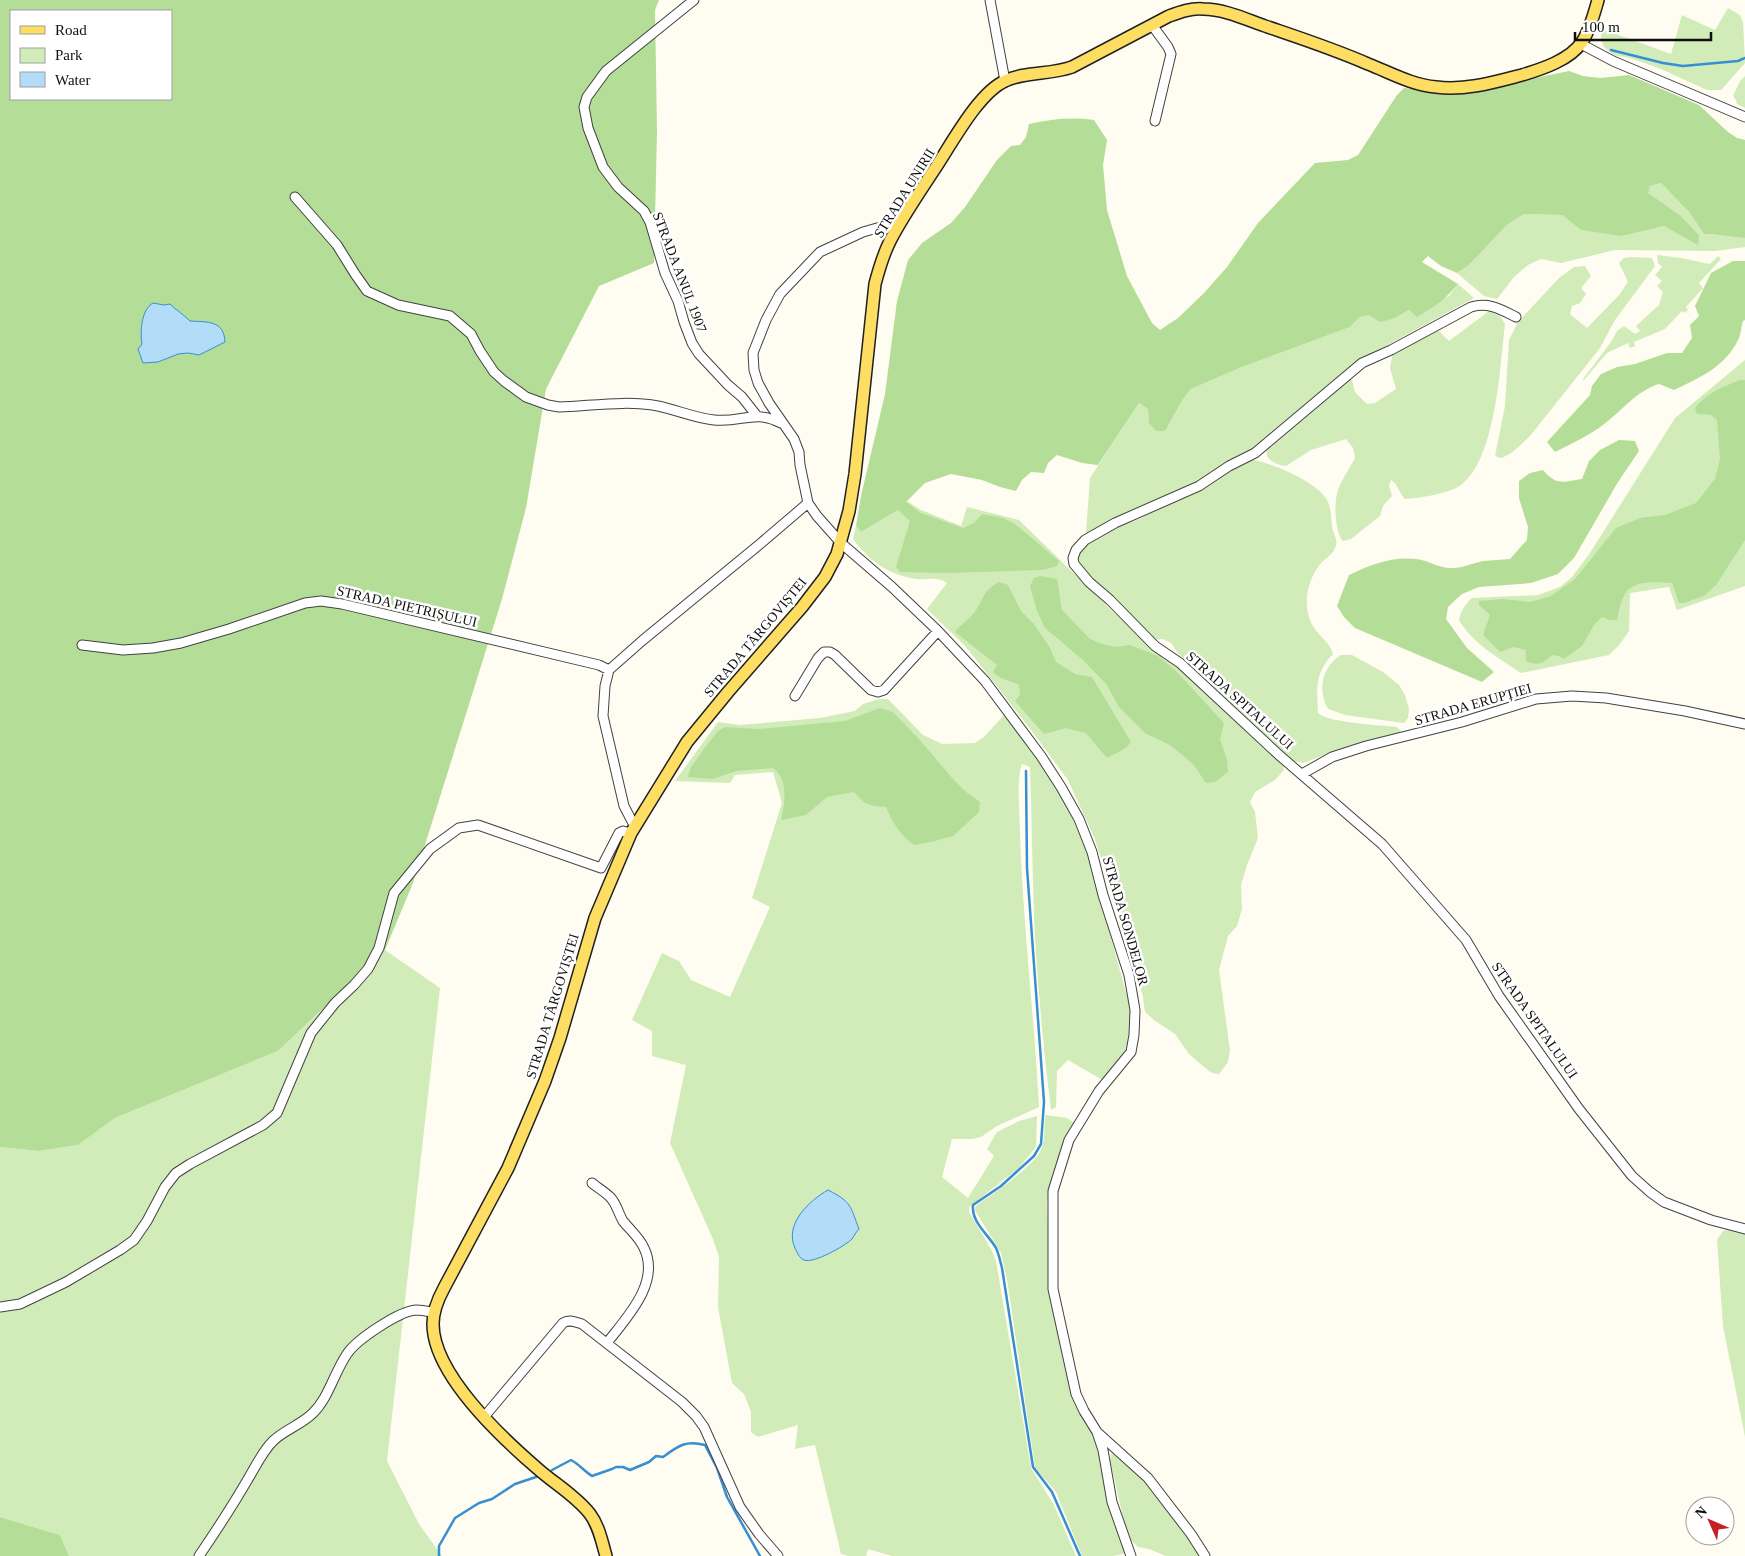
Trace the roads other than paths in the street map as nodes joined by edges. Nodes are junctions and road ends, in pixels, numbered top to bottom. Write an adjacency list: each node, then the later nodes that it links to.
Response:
1 (694, 0): 12 (street, STRADA ANUL 1907)
2 (990, 0): 6 (street)
3 (1598, 0): 5 (main road)
4 (1152, 25): 5 (main road); 6 (main road); 8 (street)
5 (1581, 44): 7 (street)
6 (1005, 81): 10 (main road, STRADA UNIRII)
7 (1745, 116)
8 (1155, 121)
9 (296, 197): 12 (street)
10 (898, 226): 13 (street); 15 (main road, STRADA UNIRII)
11 (1516, 316): 21 (street, STRADA SPITALULUI)
12 (757, 416): 13 (street)
13 (782, 423): 14 (street)
14 (808, 503): 15 (street); 18 (street)
15 (841, 542): 16 (street, STRADA SONDELOR); 22 (main road, STRADA TÂRGOVIȘTEI)
16 (938, 631): 19 (street); 31 (street, STRADA SONDELOR)
17 (82, 645): 18 (street, STRADA PIETRIȘULUI)
18 (609, 670): 22 (street)
19 (795, 696)
20 (1745, 724): 21 (street, STRADA ERUPȚIEI)
21 (1302, 774): 26 (street, STRADA SPITALULUI)
22 (633, 830): 23 (street); 24 (main road, STRADA TÂRGOVIȘTEI)
23 (601, 868): 24 (street); 27 (street)
24 (614, 872): 28 (main road, STRADA TÂRGOVIȘTEI)
25 (592, 1183): 29 (street)
26 (1745, 1229)
27 (0, 1307)
28 (435, 1312): 30 (main road, STRADA TÂRGOVIȘTEI); 32 (street)
29 (607, 1343): 30 (street); 34 (street)
30 (484, 1417): 33 (main road, STRADA TÂRGOVIȘTEI)
31 (1097, 1432): 35 (street); 36 (street, STRADA SONDELOR)
32 (199, 1556)
33 (606, 1556)
34 (778, 1556)
35 (1131, 1556)
36 (1205, 1556)

